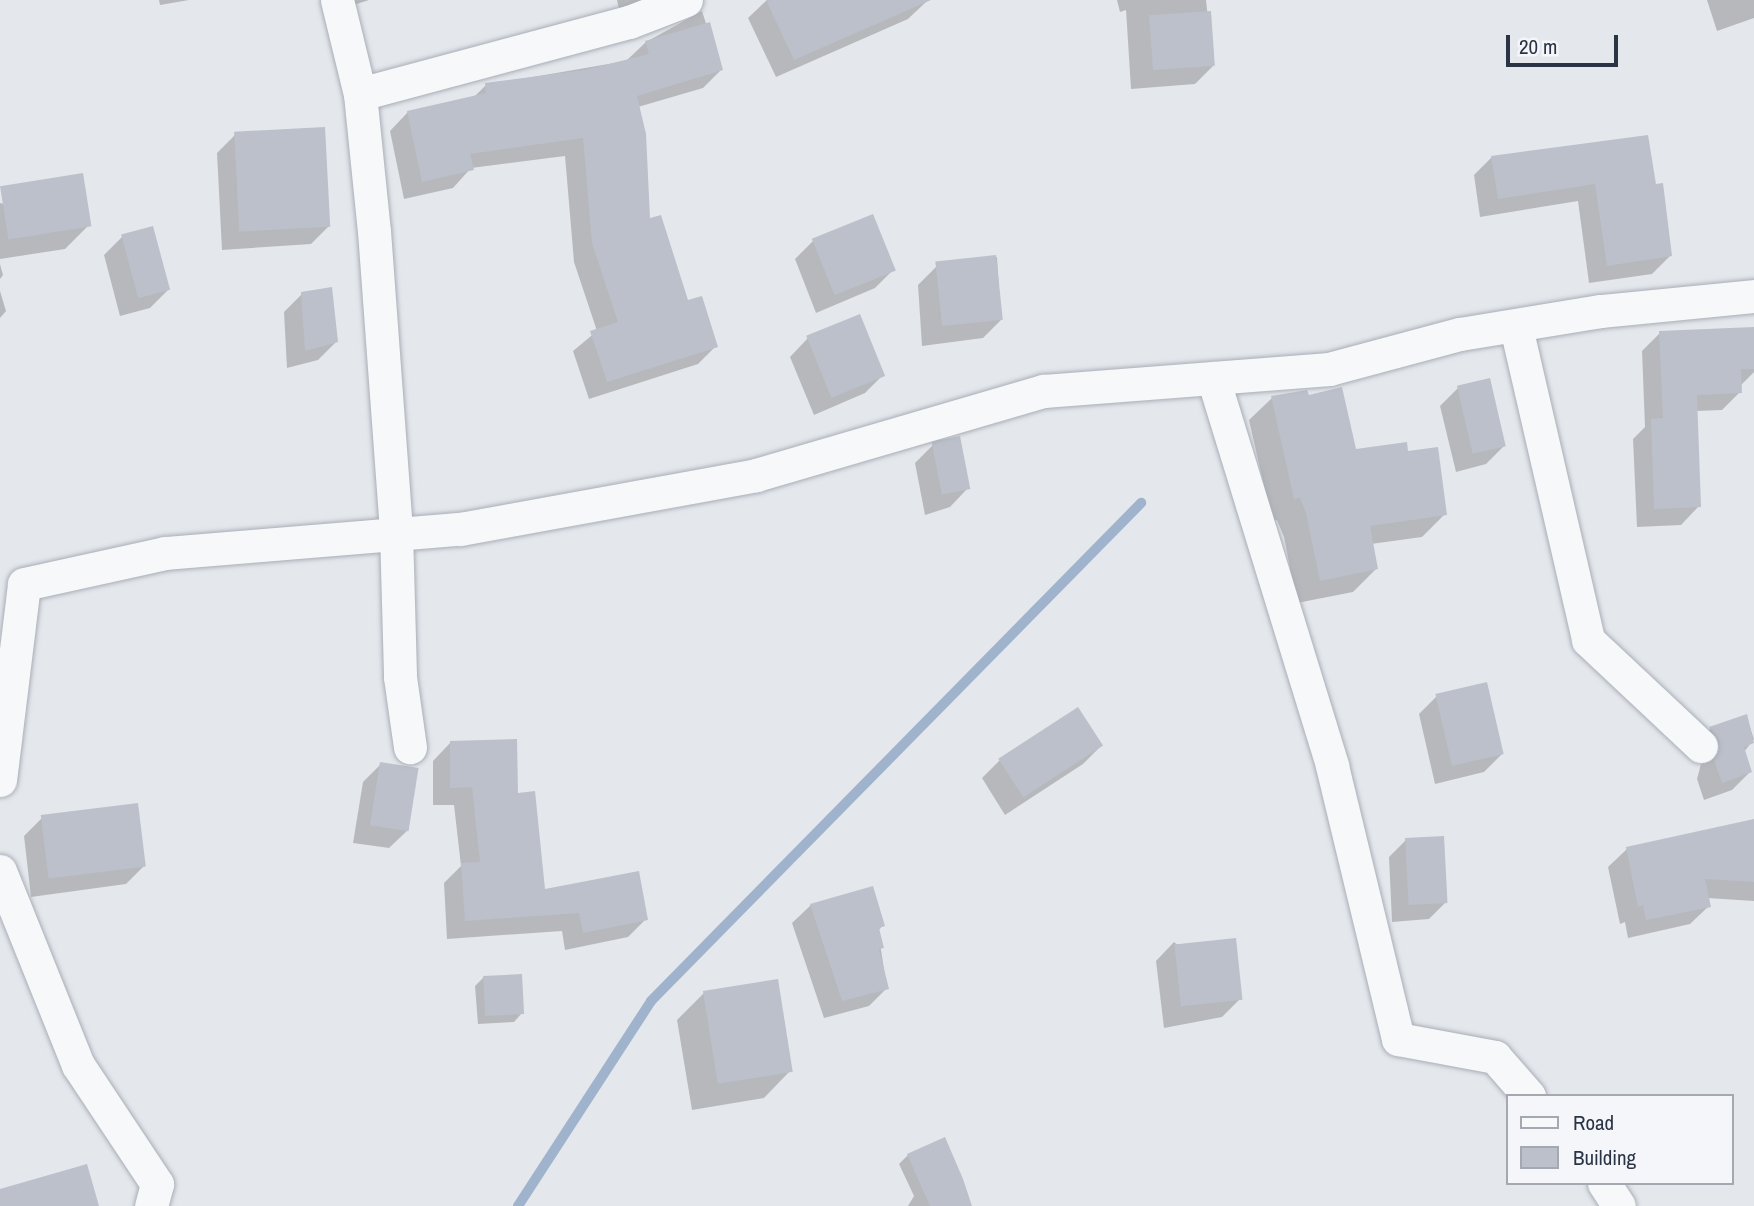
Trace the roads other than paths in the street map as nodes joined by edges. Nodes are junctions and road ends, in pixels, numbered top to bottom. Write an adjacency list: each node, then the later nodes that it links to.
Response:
1 (337, 0): 3 (street)
2 (686, 0): 3 (street)
3 (360, 94): 7 (street)
4 (1754, 296): 5 (street)
5 (1516, 327): 6 (street); 8 (street)
6 (1213, 378): 7 (street); 12 (street)
7 (396, 531): 9 (street); 10 (street)
8 (1701, 746)
9 (410, 747)
10 (0, 780)
11 (0, 871): 14 (street)
12 (1527, 1094)
13 (1605, 1185): 15 (street)
14 (151, 1206)
15 (1619, 1206)

